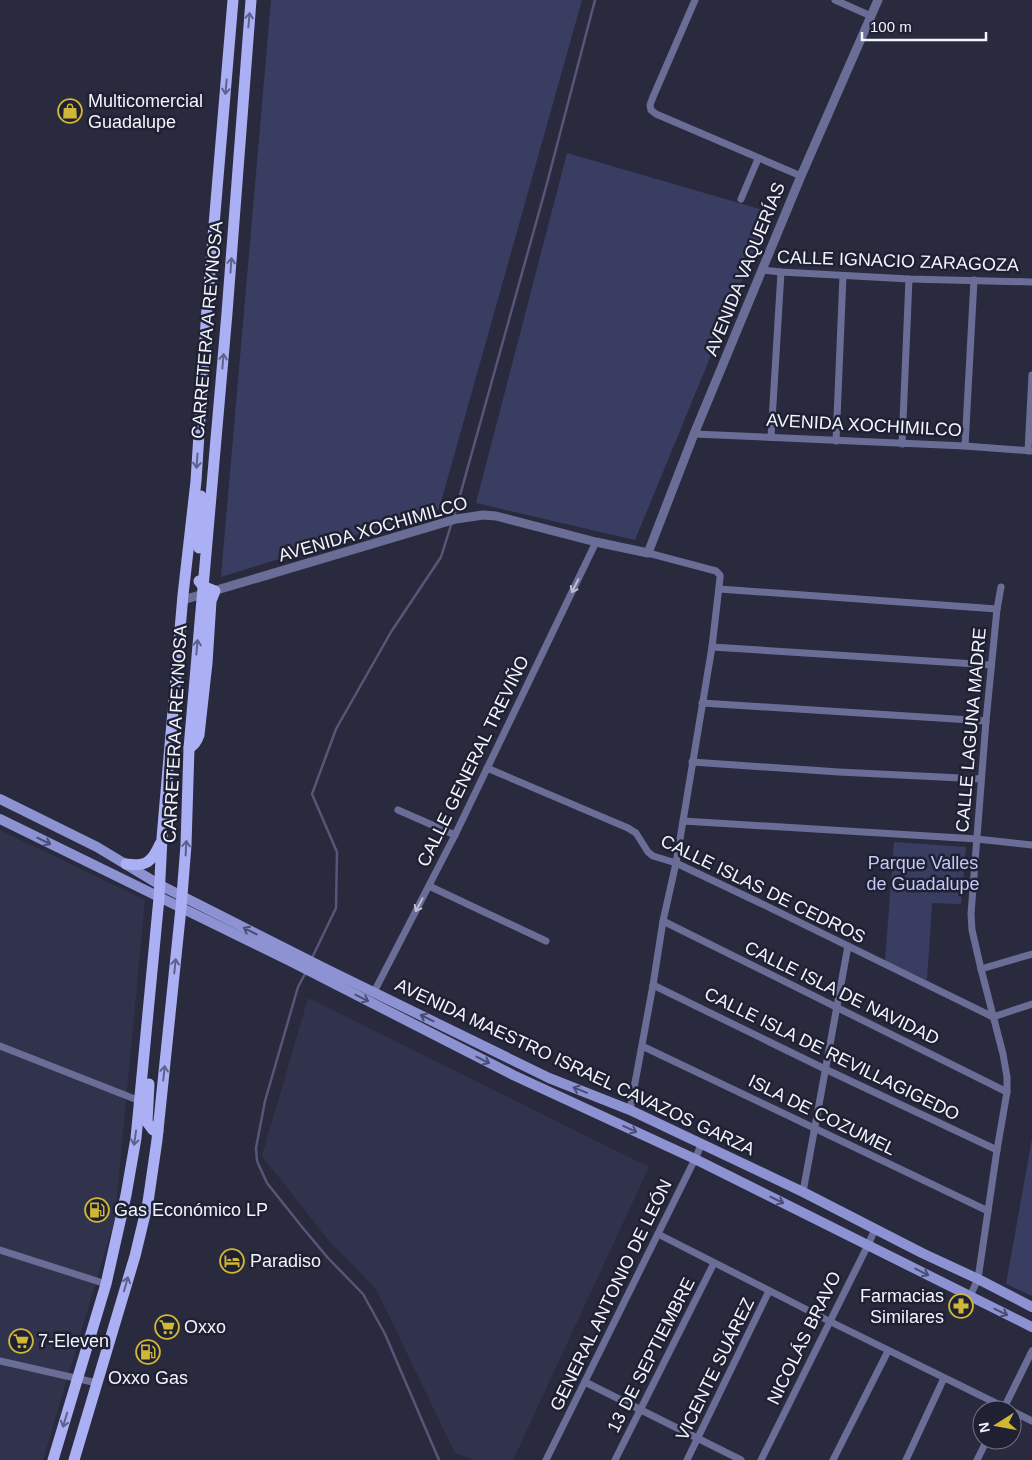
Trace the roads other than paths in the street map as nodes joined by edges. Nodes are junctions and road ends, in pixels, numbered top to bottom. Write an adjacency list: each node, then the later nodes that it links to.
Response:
1 (232, 0): 23 (main road, CARRETERA A REYNOSA, one-way to 23)
2 (251, 0): 28 (main road, CARRETERA A REYNOSA, one-way to 2)
3 (695, 0): 7 (street)
4 (835, 0): 6 (street)
5 (878, 0): 6 (street, AVENIDA VAQUERÍAS)
6 (871, 16): 8 (street, AVENIDA VAQUERÍAS)
7 (758, 159): 8 (street); 9 (street)
8 (801, 176): 10 (street, AVENIDA VAQUERÍAS)
9 (741, 199)
10 (762, 270): 11 (street, CALLE IGNACIO ZARAGOZA); 17 (street, AVENIDA VAQUERÍAS)
11 (781, 272): 12 (street, CALLE IGNACIO ZARAGOZA); 18 (street)
12 (843, 276): 13 (street, CALLE IGNACIO ZARAGOZA); 19 (street)
13 (909, 279): 14 (street, CALLE IGNACIO ZARAGOZA); 20 (street)
14 (974, 280): 15 (street, CALLE IGNACIO ZARAGOZA); 21 (street)
15 (1032, 282)
16 (1032, 375): 22 (street)
17 (694, 434): 18 (street, AVENIDA XOCHIMILCO); 25 (street, AVENIDA VAQUERÍAS)
18 (770, 437): 19 (street, AVENIDA XOCHIMILCO)
19 (836, 441): 20 (street, AVENIDA XOCHIMILCO)
20 (902, 444): 21 (street, AVENIDA XOCHIMILCO)
21 (965, 446): 22 (street, AVENIDA XOCHIMILCO)
22 (1030, 451)
23 (196, 481): 28 (main road); 30 (main road, CARRETERA A REYNOSA)
24 (596, 542): 25 (street, AVENIDA XOCHIMILCO); 29 (street, AVENIDA XOCHIMILCO); 38 (street, CALLE GENERAL TREVIÑO, one-way to 38)
25 (648, 553): 27 (street, AVENIDA XOCHIMILCO)
26 (1001, 587): 31 (street, CALLE LAGUNA MADRE)
27 (719, 589): 31 (street); 32 (street)
28 (202, 590): 29 (main road); 30 (street); 36 (main road, CARRETERA A REYNOSA, one-way to 28)
29 (215, 592): 36 (main road)
30 (183, 600): 45 (main road, CARRETERA A REYNOSA)
31 (997, 608): 33 (street, CALLE LAGUNA MADRE)
32 (712, 647): 33 (street); 34 (street)
33 (991, 665): 35 (street, CALLE LAGUNA MADRE)
34 (702, 703): 35 (street); 37 (street)
35 (986, 721): 39 (street, CALLE LAGUNA MADRE)
36 (188, 748): 52 (main road, CARRETERA A REYNOSA, one-way to 36)
37 (692, 762): 39 (street); 43 (street)
38 (487, 768): 44 (street, CALLE GENERAL TREVIÑO); 49 (street, CALLE ISLAS DE CEDROS)
39 (981, 779): 46 (street, CALLE LAGUNA MADRE)
40 (0, 799): 48 (main road, AVENIDA MAESTRO ISRAEL CAVAZOS GARZA)
41 (398, 810): 44 (street)
42 (0, 819): 53 (main road, AVENIDA MAESTRO ISRAEL CAVAZOS GARZA, one-way to 53)
43 (683, 821): 46 (street); 49 (street)
44 (454, 835): 51 (street, CALLE GENERAL TREVIÑO)
45 (162, 838): 48 (main road); 50 (main road, CARRETERA A REYNOSA)
46 (977, 839): 47 (street); 61 (street, CALLE LAGUNA MADRE)
47 (1032, 845)
48 (126, 864): 50 (main road, AVENIDA MAESTRO ISRAEL CAVAZOS GARZA)
49 (676, 864): 55 (street); 57 (street, CALLE ISLAS DE CEDROS)
50 (160, 885): 52 (main road, AVENIDA MAESTRO ISRAEL CAVAZOS GARZA); 53 (main road, CARRETERA A REYNOSA)
51 (429, 886): 56 (street); 64 (street, CALLE GENERAL TREVIÑO, one-way to 64)
52 (182, 896): 54 (main road, CARRETERA A REYNOSA); 60 (main road, AVENIDA MAESTRO ISRAEL CAVAZOS GARZA, one-way to 52)
53 (159, 898): 54 (main road, AVENIDA MAESTRO ISRAEL CAVAZOS GARZA); 58 (main road, CARRETERA A REYNOSA)
54 (181, 908): 60 (main road, AVENIDA MAESTRO ISRAEL CAVAZOS GARZA); 75 (main road, CARRETERA A REYNOSA, one-way to 54)
55 (663, 922): 63 (street); 66 (street, CALLE ISLA DE NAVIDAD)
56 (546, 941)
57 (848, 946): 66 (street); 67 (street, CALLE ISLAS DE CEDROS)
58 (155, 948): 72 (main road, CARRETERA A REYNOSA); 75 (main road)
59 (1032, 954): 61 (street)
60 (292, 957): 62 (main road, AVENIDA MAESTRO ISRAEL CAVAZOS GARZA)
61 (981, 969): 67 (street, CALLE LAGUNA MADRE)
62 (322, 972): 64 (main road, AVENIDA MAESTRO ISRAEL CAVAZOS GARZA); 78 (main road, AVENIDA MAESTRO ISRAEL CAVAZOS GARZA, one-way to 78)
63 (654, 984): 69 (street); 70 (street, CALLE ISLA DE REVILLAGIGEDO)
64 (374, 992): 73 (main road, AVENIDA MAESTRO ISRAEL CAVAZOS GARZA, one-way to 64)
65 (1032, 1004): 67 (street)
66 (838, 1008): 70 (street); 71 (street, CALLE ISLA DE NAVIDAD)
67 (993, 1017): 71 (street, CALLE LAGUNA MADRE)
68 (0, 1046): 72 (street)
69 (642, 1046): 73 (street); 74 (street, ISLA DE COZUMEL)
70 (825, 1069): 74 (street); 77 (street, CALLE ISLA DE REVILLAGIGEDO)
71 (1007, 1092): 77 (street, CALLE LAGUNA MADRE)
72 (140, 1101): 87 (main road, CARRETERA A REYNOSA, one-way to 87)
73 (630, 1110): 76 (main road, AVENIDA MAESTRO ISRAEL CAVAZOS GARZA)
74 (814, 1127): 79 (street); 80 (street, ISLA DE COZUMEL)
75 (158, 1131): 99 (main road, CARRETERA A REYNOSA, one-way to 75)
76 (702, 1143): 78 (street, GENERAL ANTONIO DE LEÓN); 79 (main road, AVENIDA MAESTRO ISRAEL CAVAZOS GARZA)
77 (997, 1150): 80 (street, CALLE LAGUNA MADRE)
78 (695, 1160): 82 (street, GENERAL ANTONIO DE LEÓN); 83 (main road, AVENIDA MAESTRO ISRAEL CAVAZOS GARZA, one-way to 83)
79 (803, 1192): 81 (main road, AVENIDA MAESTRO ISRAEL CAVAZOS GARZA)
80 (988, 1212): 86 (street, CALLE LAGUNA MADRE)
81 (875, 1229): 83 (street, NICOLÁS BRAVO); 86 (main road, AVENIDA MAESTRO ISRAEL CAVAZOS GARZA)
82 (658, 1234): 85 (street); 98 (street, GENERAL ANTONIO DE LEÓN)
83 (868, 1245): 89 (main road, AVENIDA MAESTRO ISRAEL CAVAZOS GARZA, one-way to 89); 91 (street, NICOLÁS BRAVO)
84 (0, 1250): 87 (street)
85 (714, 1263): 88 (street); 102 (street, 13 DE SEPTIEMBRE)
86 (978, 1279): 89 (street, CALLE LAGUNA MADRE); 90 (main road, AVENIDA MAESTRO ISRAEL CAVAZOS GARZA)
87 (106, 1284): 97 (main road, CARRETERA A REYNOSA)
88 (769, 1291): 91 (street); 103 (street, VICENTE SUÁREZ)
89 (970, 1296): 92 (main road, AVENIDA MAESTRO ISRAEL CAVAZOS GARZA, one-way to 92)
90 (1032, 1307)
91 (829, 1321): 93 (street); 110 (street, NICOLÁS BRAVO)
92 (1032, 1327)
93 (888, 1351): 96 (street); 111 (street)
94 (1032, 1351): 101 (street)
95 (0, 1362): 97 (street)
96 (944, 1378): 100 (street); 112 (street)
97 (77, 1380): 99 (street); 104 (main road, CARRETERA A REYNOSA, one-way to 104)
98 (585, 1382): 102 (street); 106 (street, GENERAL ANTONIO DE LEÓN)
99 (97, 1383): 105 (main road, CARRETERA A REYNOSA)
100 (987, 1400)
101 (1011, 1400)
102 (640, 1409): 103 (street); 107 (street, 13 DE SEPTIEMBRE)
103 (698, 1438): 108 (street, VICENTE SUÁREZ); 109 (street)
104 (53, 1460)
105 (74, 1460)
106 (546, 1460)
107 (615, 1460)
108 (687, 1460)
109 (741, 1460)
110 (760, 1460)
111 (833, 1460)
112 (906, 1460)

